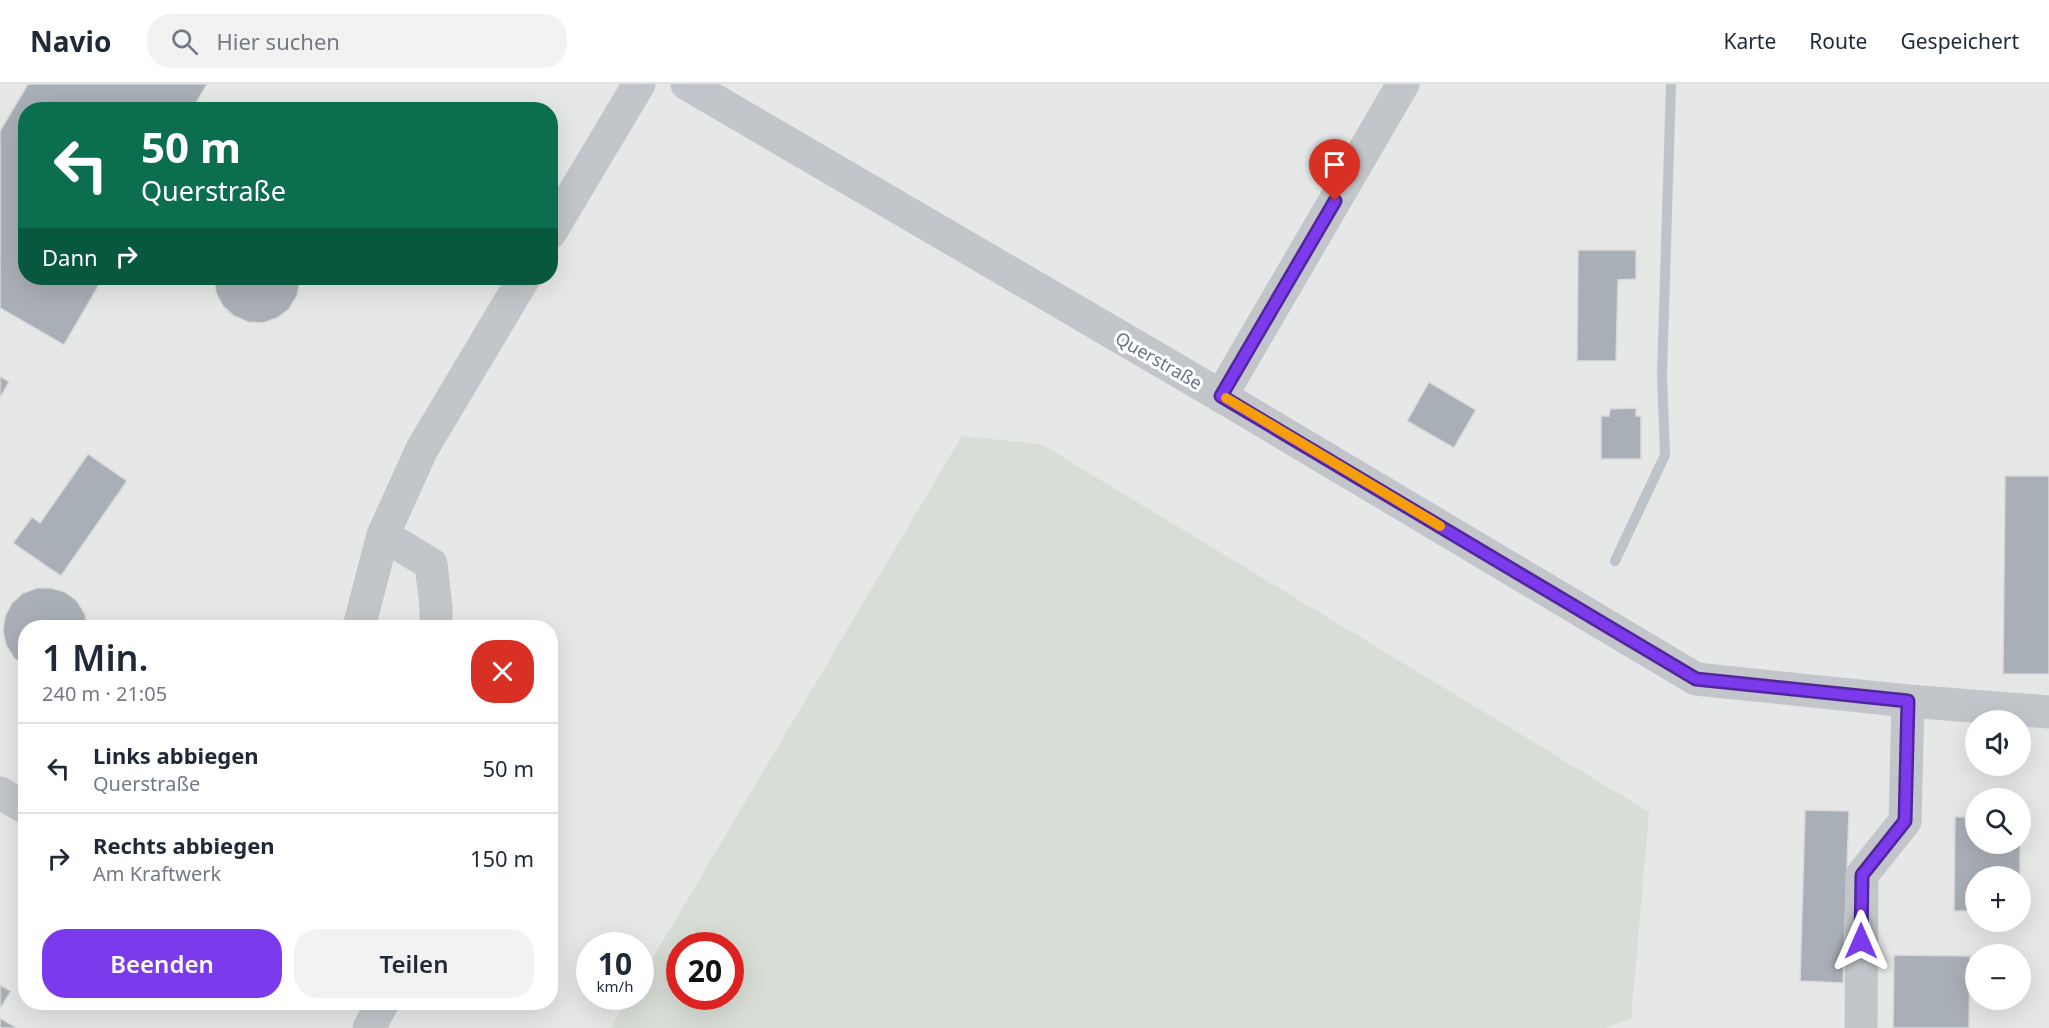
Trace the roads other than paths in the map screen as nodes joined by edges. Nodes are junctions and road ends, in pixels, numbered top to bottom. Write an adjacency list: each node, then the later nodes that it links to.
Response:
1 (639, 84): 4 (lane)
2 (687, 84): 6 (lane, Querstraße)
3 (1403, 84): 6 (lane)
4 (558, 220)
5 (520, 285): 7 (lane)
6 (1221, 396): 10 (lane, Querstraße)
7 (383, 535): 8 (lane); 9 (lane)
8 (361, 620)
9 (436, 620)
10 (1908, 701): 11 (lane, Querstraße); 16 (lane)
11 (2049, 712)
12 (0, 793): 13 (lane)
13 (18, 803)
14 (379, 1010): 15 (lane)
15 (369, 1028)
16 (1861, 1028)

